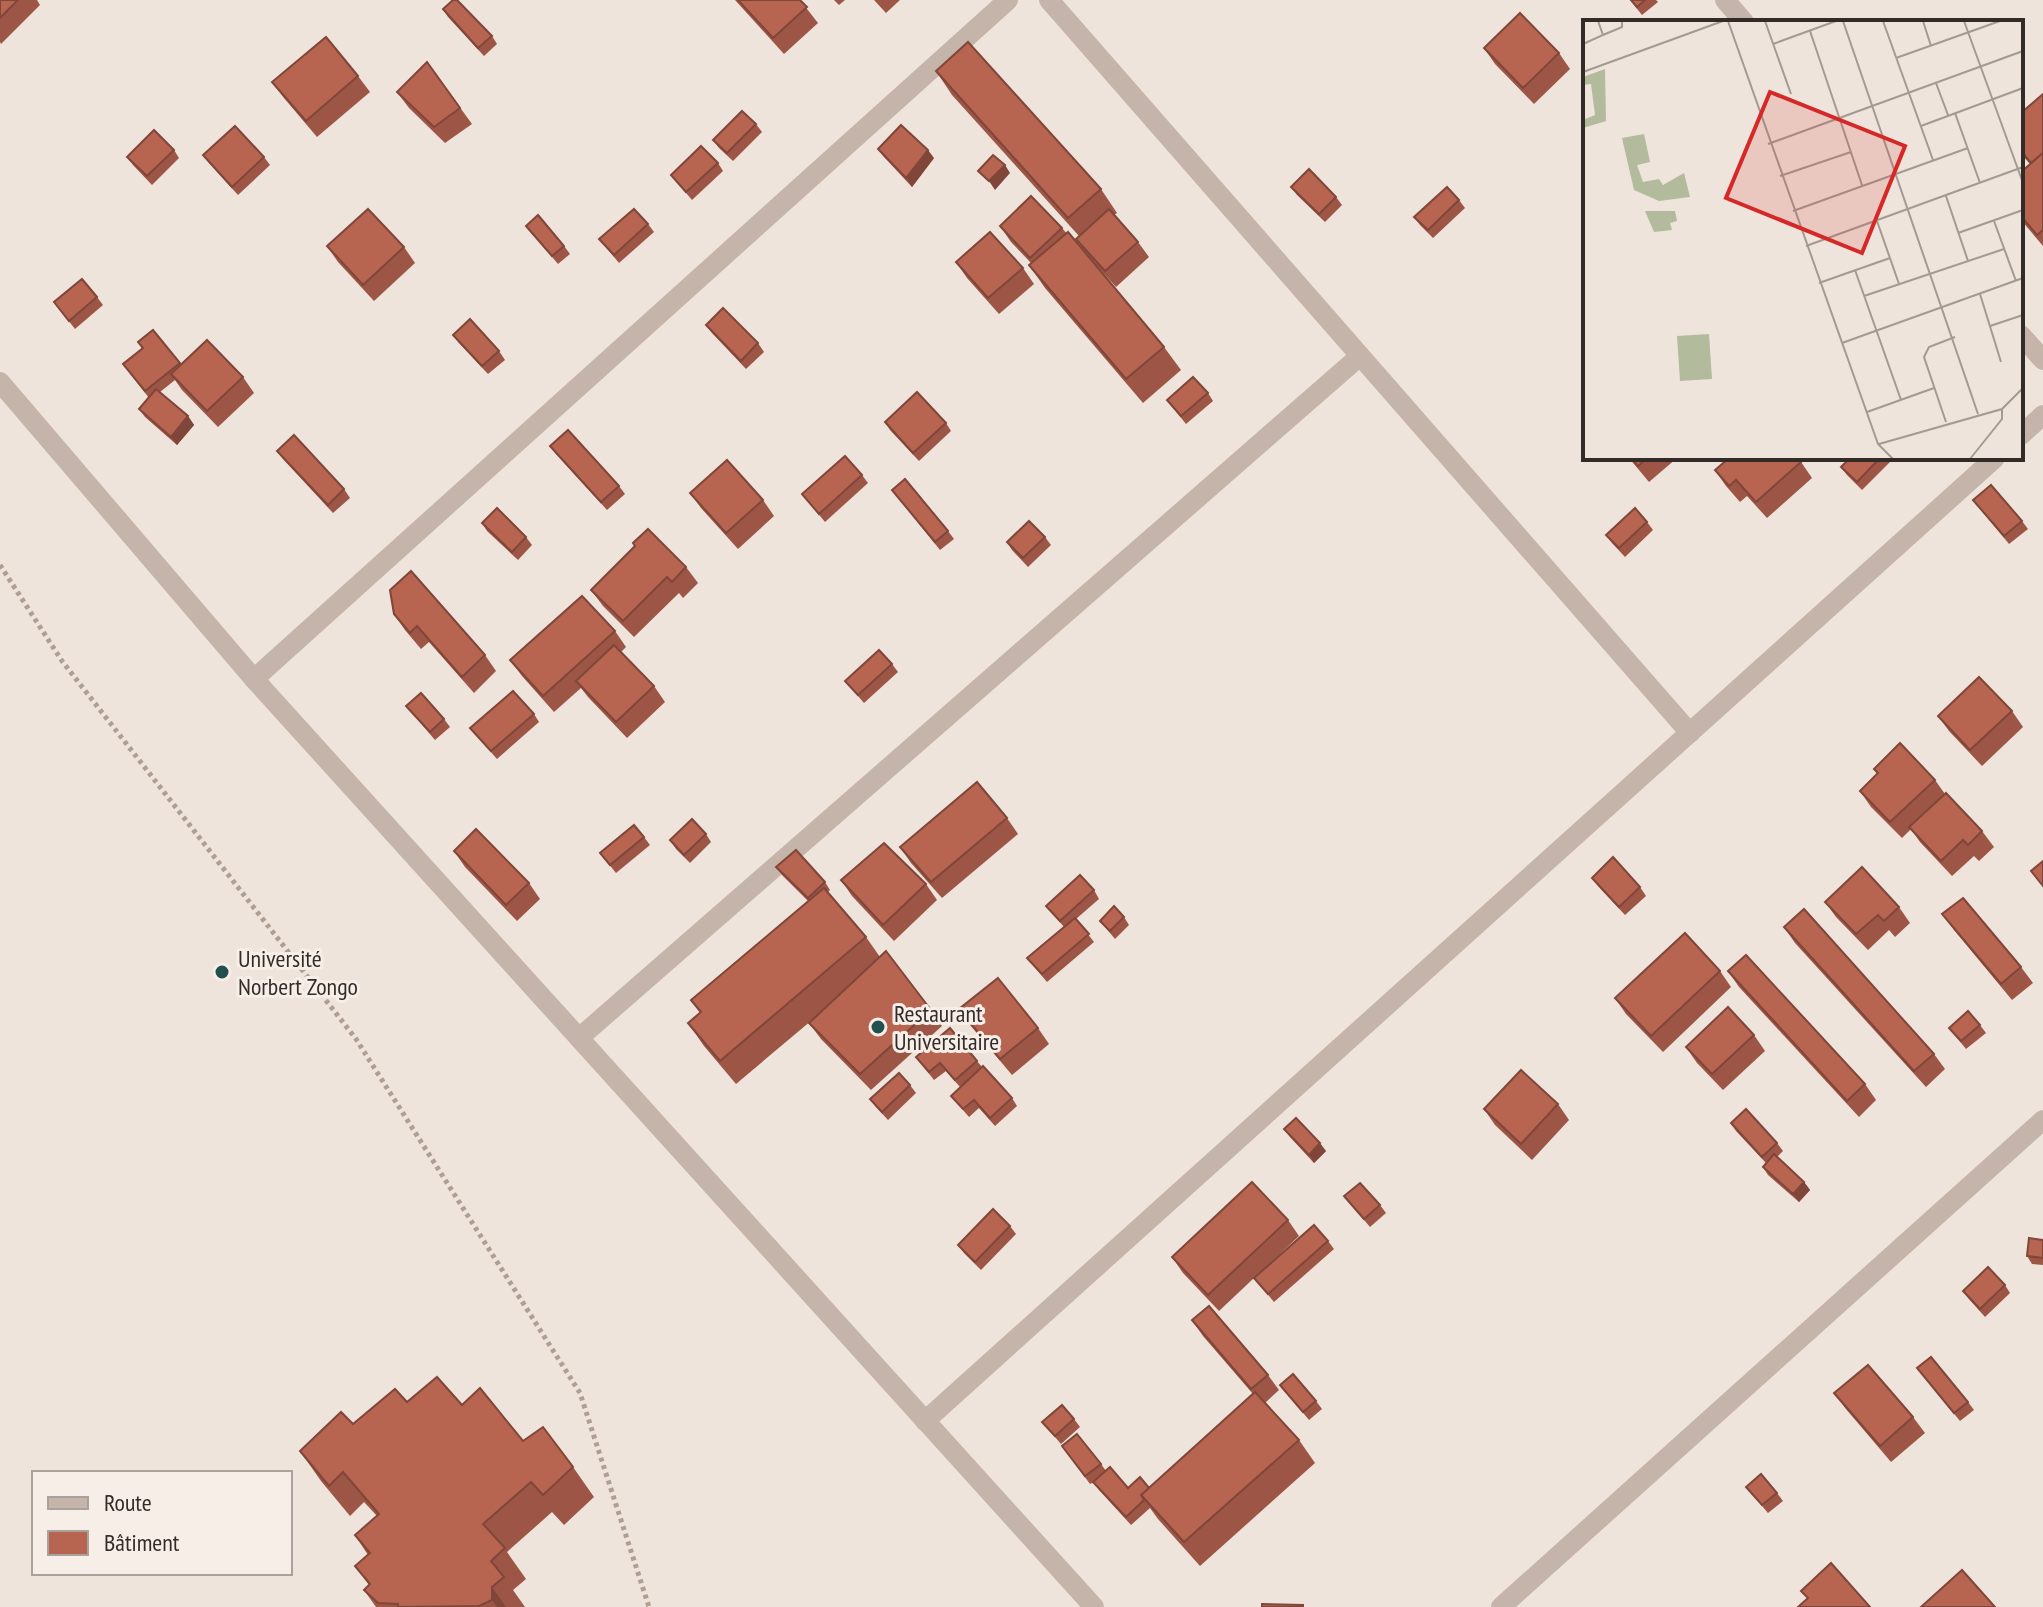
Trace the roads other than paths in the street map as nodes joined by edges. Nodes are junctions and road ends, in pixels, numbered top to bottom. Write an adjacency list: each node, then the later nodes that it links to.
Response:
1 (1008, 0): 12 (street)
2 (1049, 0): 6 (street)
3 (1725, 0): 4 (street)
4 (1742, 20)
5 (2023, 337): 7 (street)
6 (1360, 356): 13 (street); 14 (street)
7 (2043, 360)
8 (0, 382): 12 (street)
9 (2043, 415): 10 (street)
10 (2023, 433)
11 (1993, 460): 13 (street)
12 (254, 679): 14 (street)
13 (1690, 733): 16 (street)
14 (579, 1038): 16 (street)
15 (2043, 1120): 18 (street)
16 (925, 1421): 17 (street)
17 (1094, 1607)
18 (1501, 1607)

